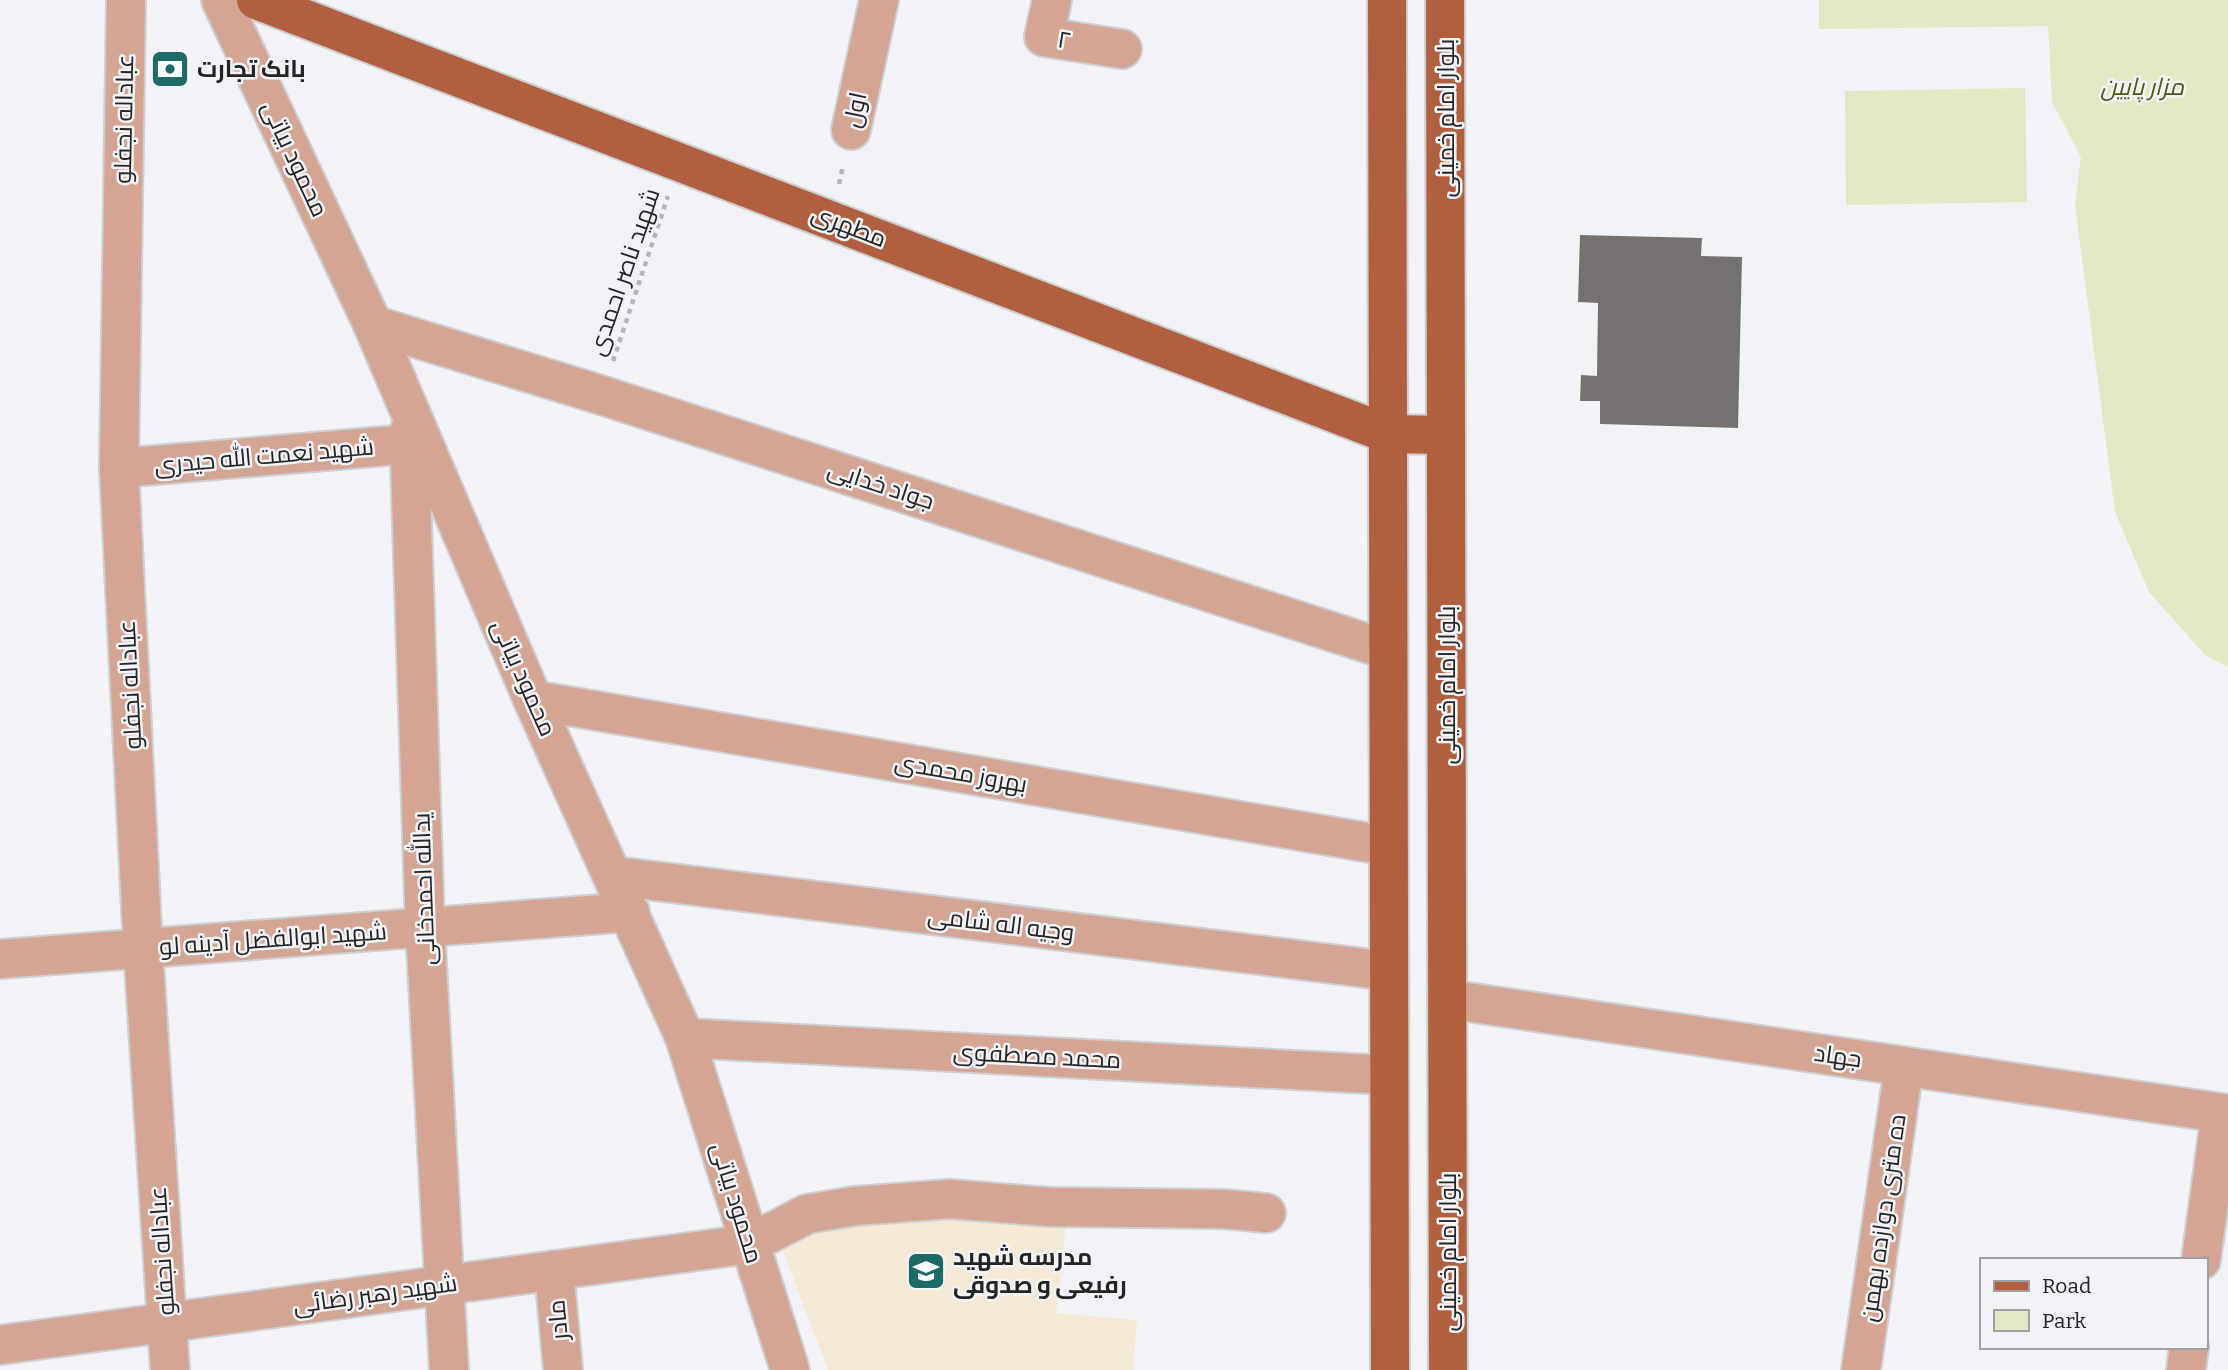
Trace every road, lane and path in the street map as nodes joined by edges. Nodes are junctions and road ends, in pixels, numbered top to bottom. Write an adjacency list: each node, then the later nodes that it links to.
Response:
1 (126, 0): 17 (street, عباداله نجفلو)
2 (221, 0): 12 (street, محمود بیاتی)
3 (256, 0): 10 (main road, مطهری)
4 (879, 0): 9 (street, اول)
5 (1052, 0): 8 (street, ۲)
6 (1387, 0): 15 (main road)
7 (1445, 0): 16 (main road, بلوار امام خمینی)
8 (1122, 50)
9 (851, 130): 11 (path, اول)
10 (680, 161): 11 (main road, مطهری); 13 (path, شهید ناصر احمدی)
11 (831, 219): 15 (main road, مطهری)
12 (373, 325): 13 (street, جواد خدایی); 14 (street, محمود بیاتی)
13 (601, 395): 18 (street, جواد خدایی)
14 (409, 426): 17 (street, شهید نعمت الله حیدری); 19 (street, محمود بیاتی); 23 (street, یدالله احمدخانی)
15 (1388, 434): 16 (main road, مطهری); 18 (main road)
16 (1446, 435): 27 (main road, بلوار امام خمینی)
17 (119, 468): 24 (street, عباداله نجفلو)
18 (1388, 650): 20 (main road)
19 (533, 700): 20 (street, بهروز محمدی); 21 (street, محمود بیاتی)
20 (1388, 846): 26 (main road)
21 (614, 876): 22 (street, محمود بیاتی); 26 (street, وجیه اله شامی)
22 (630, 912): 23 (street, شهید ابوالفضل آدینه لو); 28 (street, محمود بیاتی)
23 (425, 927): 24 (street, شهید ابوالفضل آدینه لو); 36 (street, یدالله احمدخانی)
24 (143, 948): 25 (street, شهید ابوالفضل آدینه لو); 37 (street, عباداله نجفلو)
25 (0, 959)
26 (1389, 971): 30 (main road)
27 (1447, 999): 29 (street, جهاد); 45 (main road, بلوار امام خمینی)
28 (685, 1038): 30 (street, محمد مصطفوی); 33 (street, محمود بیاتی)
29 (1904, 1066): 31 (street, جهاد); 46 (street, ده متری دوازده بهمن)
30 (1389, 1075): 44 (main road)
31 (2224, 1114): 34 (street)
32 (1266, 1213): 33 (street)
33 (749, 1244): 35 (street, شهید رهبر رضائی); 43 (street, محمود بیاتی)
34 (2201, 1258)
35 (554, 1270): 36 (street, شهید رهبر رضائی); 42 (street, مادر)
36 (443, 1285): 37 (street, شهید رهبر رضائی); 41 (street, یدالله احمدخانی)
37 (166, 1322): 38 (street, شهید رهبر رضائی); 40 (street, عباداله نجفلو)
38 (0, 1345)
39 (2189, 1349): 47 (street)
40 (170, 1370)
41 (449, 1370)
42 (563, 1370)
43 (790, 1370)
44 (1390, 1370)
45 (1448, 1370)
46 (1861, 1370)
47 (2186, 1370)

